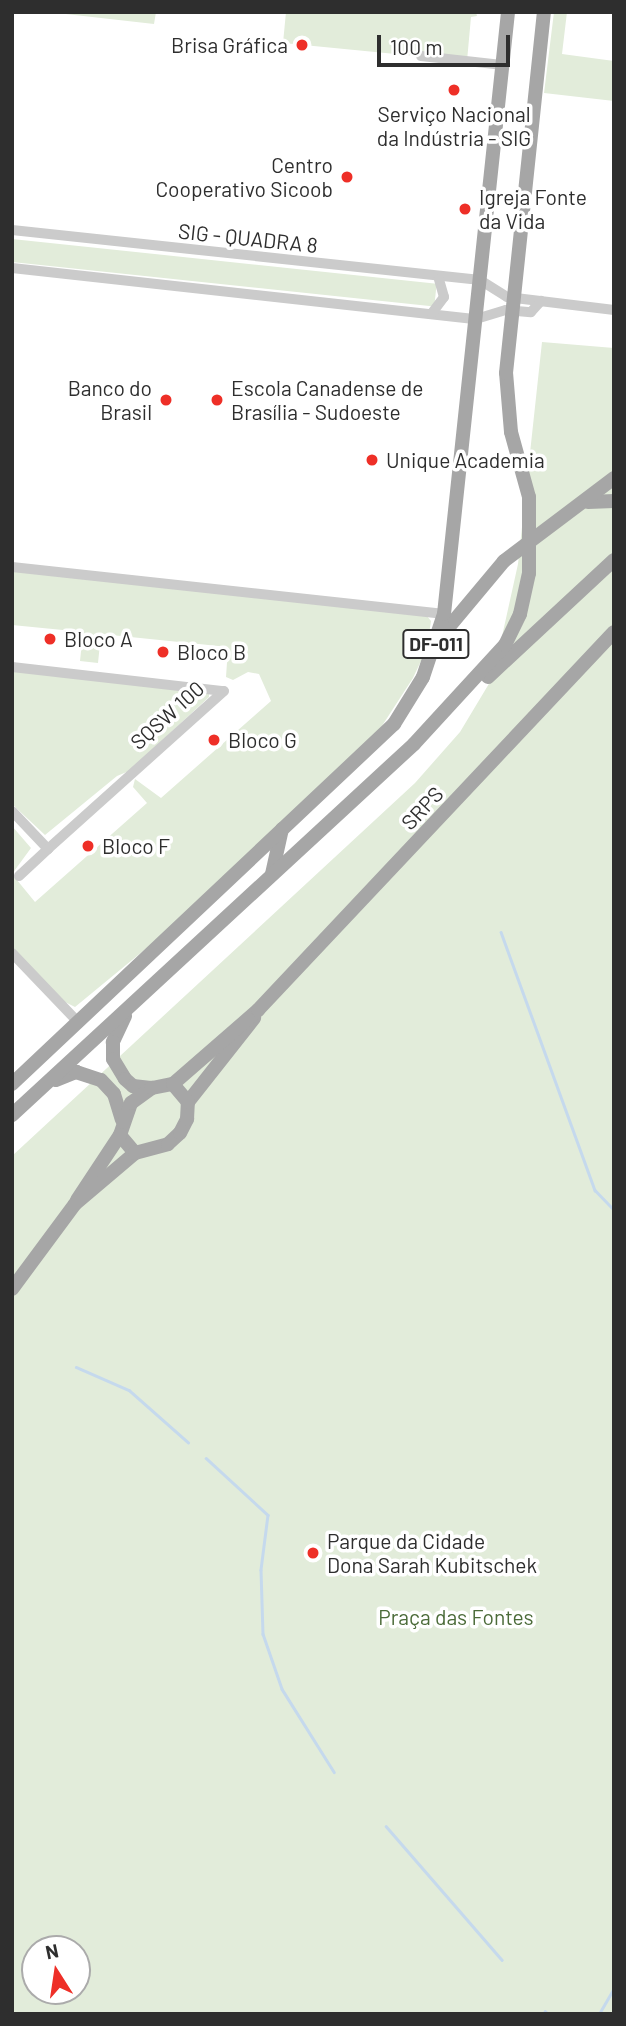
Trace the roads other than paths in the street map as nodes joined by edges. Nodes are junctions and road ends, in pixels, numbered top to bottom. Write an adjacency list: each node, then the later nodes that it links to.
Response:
1 (508, 12): 4 (main road, DF-011)
2 (544, 12): 9 (main road, DF-011)
3 (421, 56): 4 (street)
4 (502, 65): 8 (main road, DF-011)
5 (12, 230): 7 (street, SIG - QUADRA 8)
6 (12, 268): 11 (street)
7 (439, 279): 8 (street, SIG - QUADRA 8); 11 (street)
8 (480, 280): 9 (street); 12 (main road, DF-011)
9 (511, 302): 10 (street); 12 (street); 22 (main road, DF-011, bridge)
10 (614, 310)
11 (432, 313): 12 (street)
12 (476, 319): 18 (main road, DF-011)
13 (614, 478): 15 (main road)
14 (614, 501): 15 (main road)
15 (580, 505): 20 (main road)
16 (614, 557): 22 (main road)
17 (12, 567): 18 (street)
18 (444, 614): 20 (main road, DF-011)
19 (614, 632): 30 (main road, SRPS)
20 (437, 642): 24 (main road, DF-011)
21 (12, 667): 25 (street, SQSW 100)
22 (414, 744): 26 (main road, DF-011)
23 (12, 811): 25 (street)
24 (282, 829): 26 (main road); 31 (main road, DF-011)
25 (48, 849): 27 (street)
26 (272, 874): 29 (main road, DF-011)
27 (19, 876)
28 (12, 953): 31 (street)
29 (134, 1003): 34 (main road); 35 (main road, DF-011)
30 (258, 1010): 33 (main road, SRPS); 36 (main road, SRPS)
31 (79, 1023): 32 (main road, DF-011)
32 (12, 1084)
33 (173, 1084): 34 (main road); 36 (main road)
34 (152, 1088): 38 (main road, SRPS)
35 (40, 1089): 37 (main road, DF-011); 38 (main road)
36 (188, 1102): 39 (main road, SRPS)
37 (12, 1115)
38 (121, 1127): 39 (main road); 40 (main road, SRPS)
39 (135, 1153): 40 (main road, SRPS)
40 (75, 1204): 41 (main road, SRPS)
41 (12, 1289)

